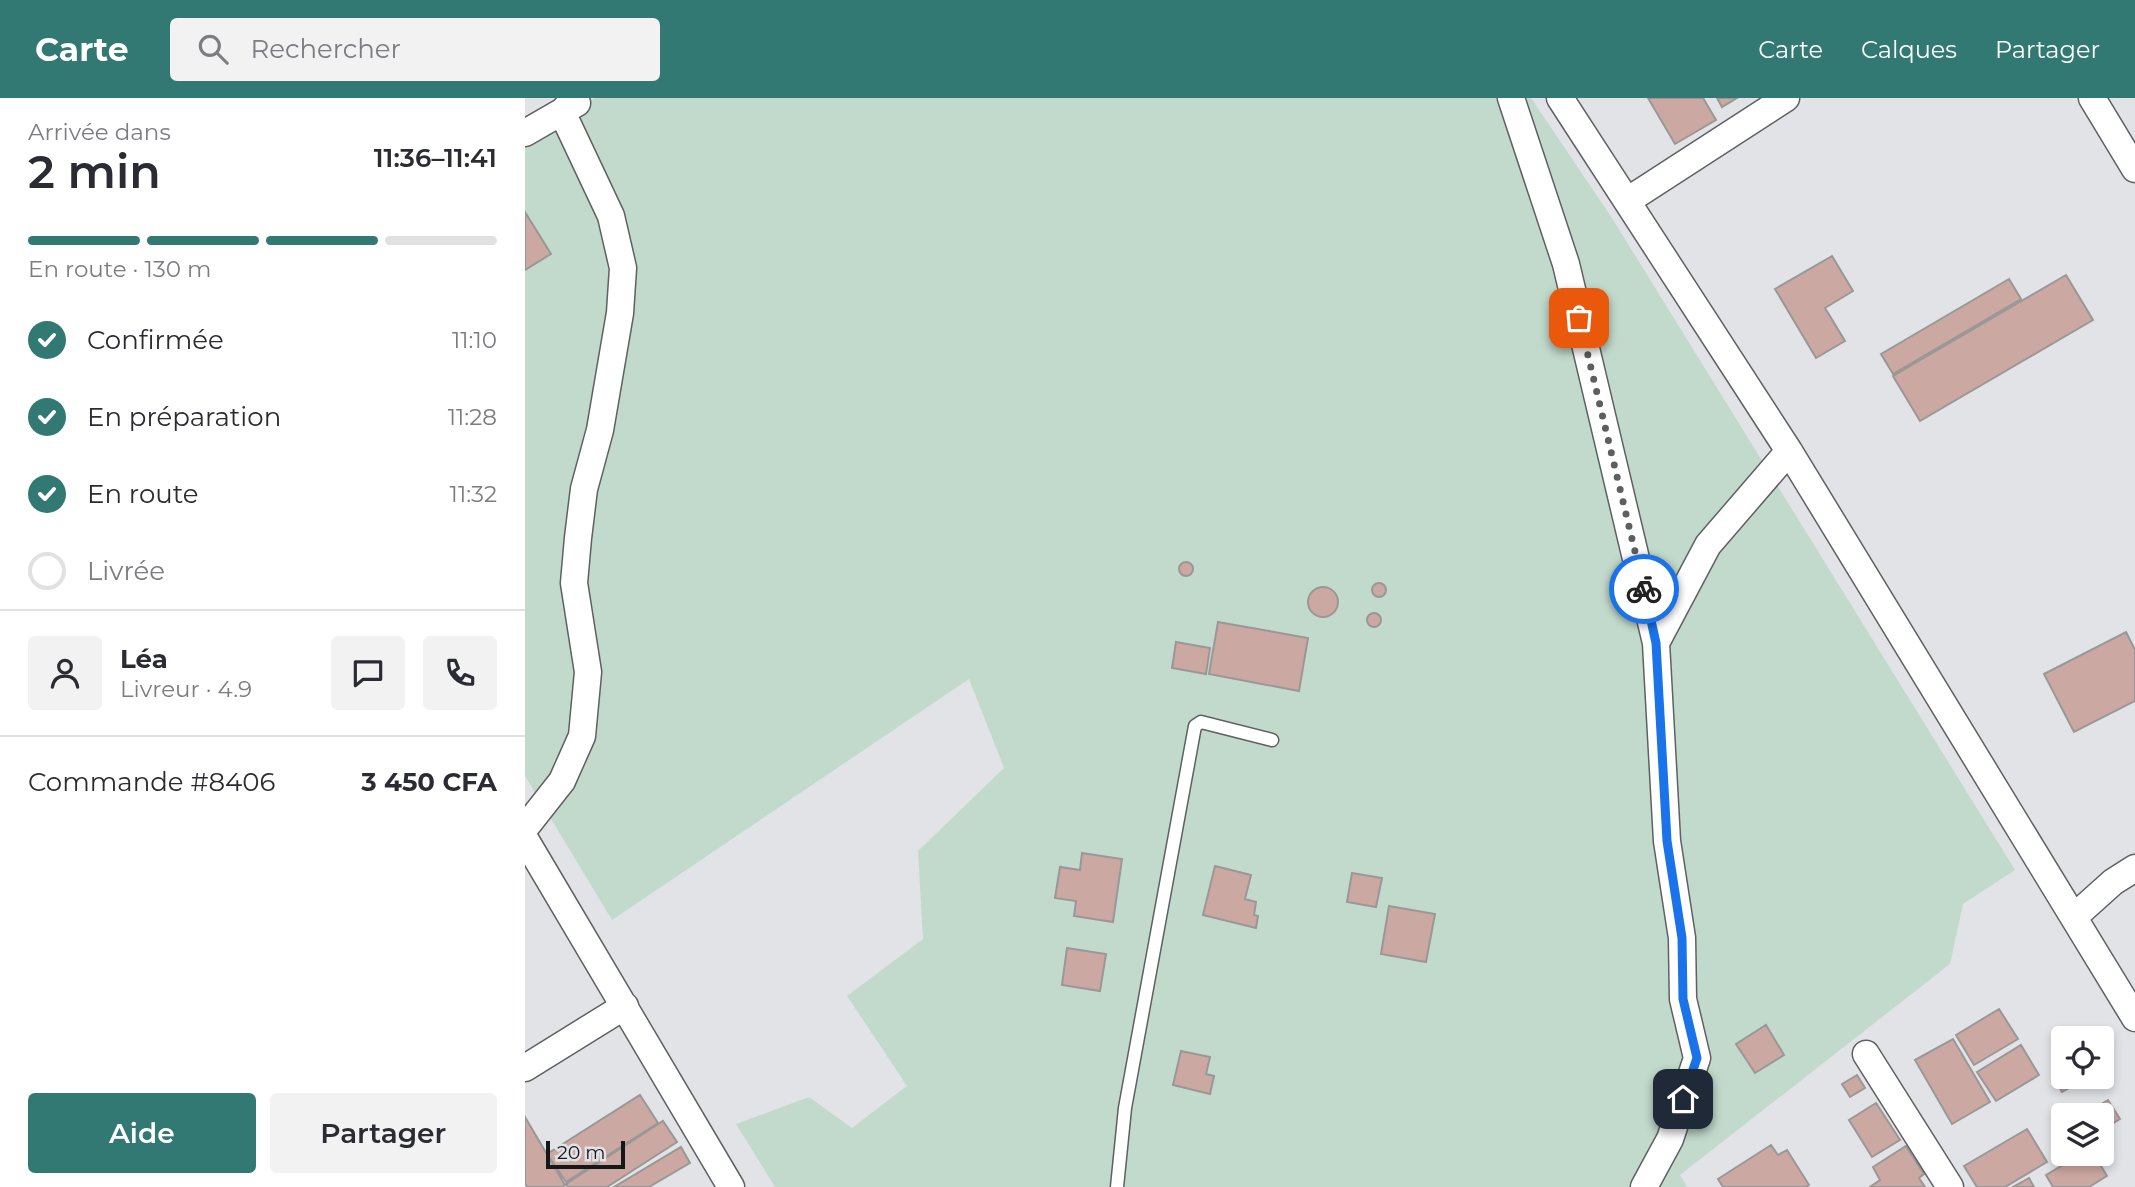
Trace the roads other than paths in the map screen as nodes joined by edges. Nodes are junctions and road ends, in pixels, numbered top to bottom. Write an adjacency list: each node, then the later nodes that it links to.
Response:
1 (1511, 98): 10 (street)
2 (1560, 98): 8 (street)
3 (1786, 98): 8 (street)
4 (2092, 98): 7 (street)
5 (574, 103): 6 (street); 12 (street)
6 (525, 133)
7 (2135, 169)
8 (1627, 201): 9 (street)
9 (1789, 451): 10 (street); 15 (street)
10 (1656, 643): 22 (street)
11 (1272, 740): 21 (lane)
12 (525, 828)
13 (525, 838): 16 (street)
14 (2135, 868): 15 (street)
15 (2074, 917): 17 (street)
16 (625, 1006): 19 (street); 20 (street)
17 (2135, 1018)
18 (1866, 1054): 23 (street)
19 (525, 1068)
20 (731, 1187)
21 (1117, 1187)
22 (1644, 1187)
23 (1950, 1187)

